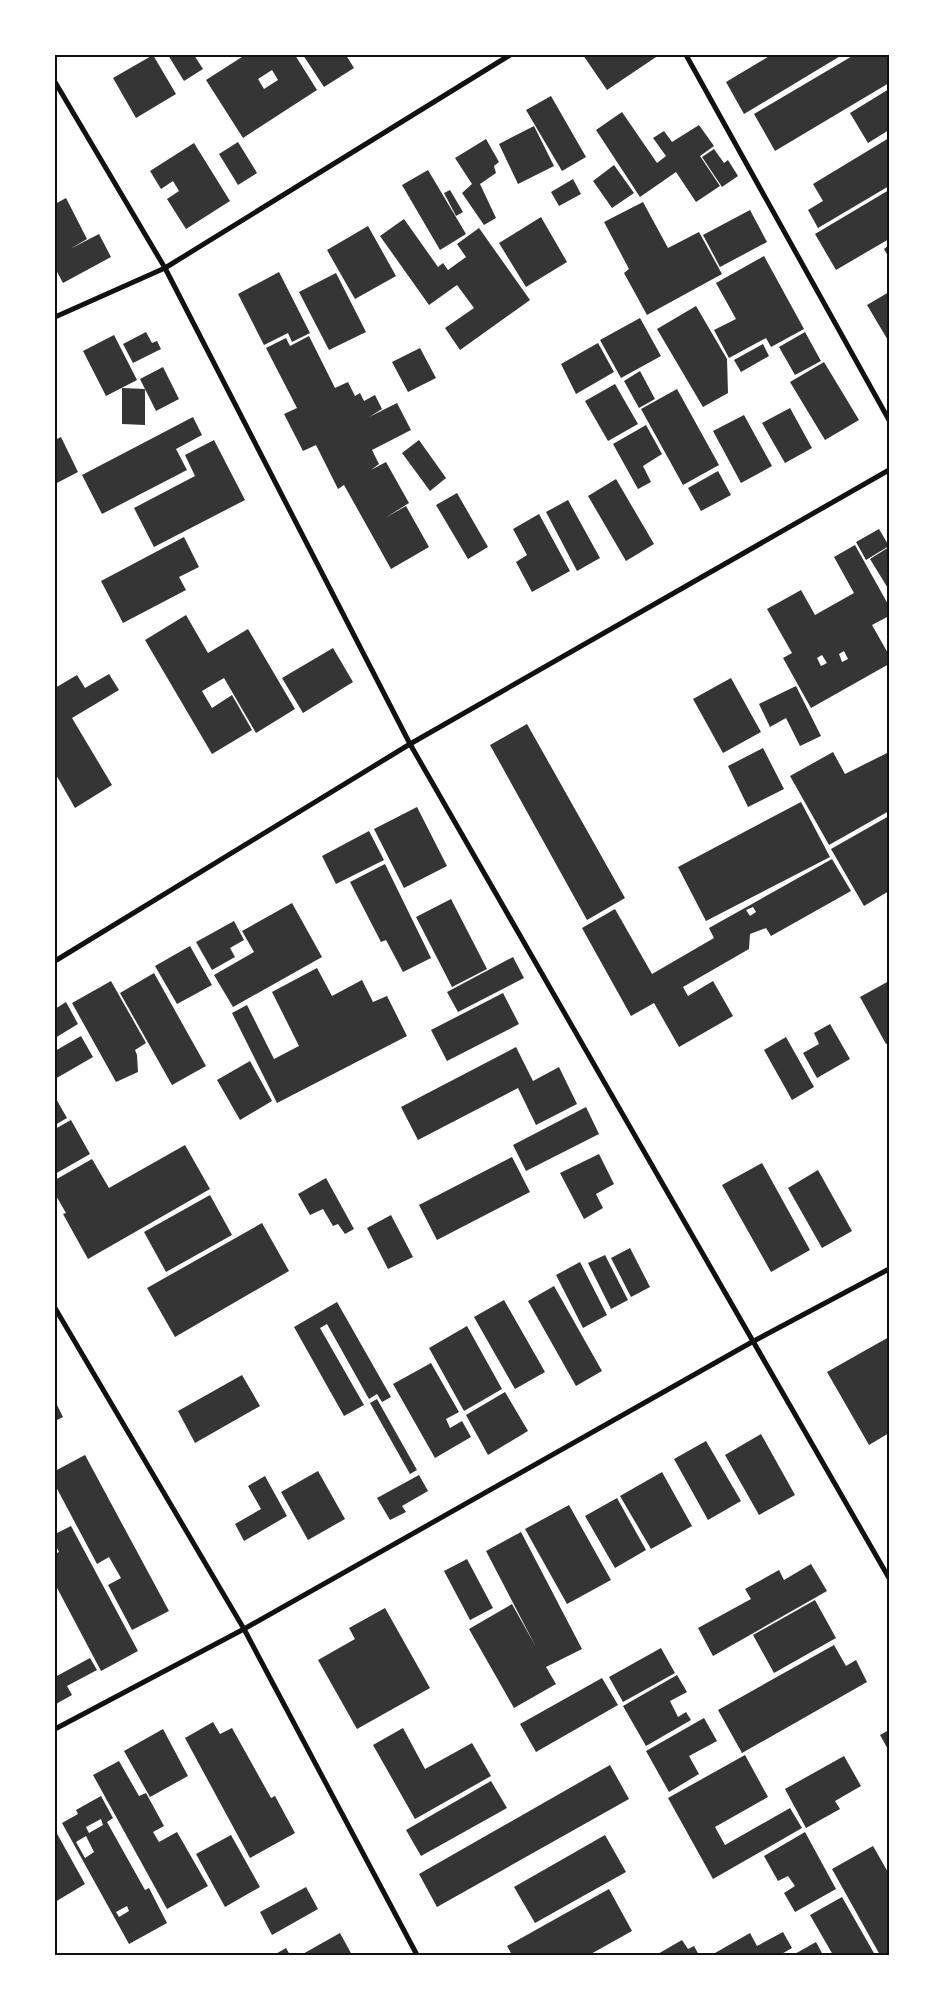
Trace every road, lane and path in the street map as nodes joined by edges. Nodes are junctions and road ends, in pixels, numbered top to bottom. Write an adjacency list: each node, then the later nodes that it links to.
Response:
1 (510, 55): 4 (street)
2 (686, 55): 6 (street)
3 (55, 82): 4 (street)
4 (165, 268): 5 (street); 8 (street)
5 (55, 317)
6 (889, 420)
7 (889, 470): 8 (street)
8 (410, 744): 9 (street); 12 (street)
9 (55, 962)
10 (889, 1269): 12 (street)
11 (55, 1308): 14 (street)
12 (752, 1342): 13 (street); 14 (street)
13 (889, 1578)
14 (244, 1628): 15 (street); 16 (street)
15 (55, 1729)
16 (417, 1955)

